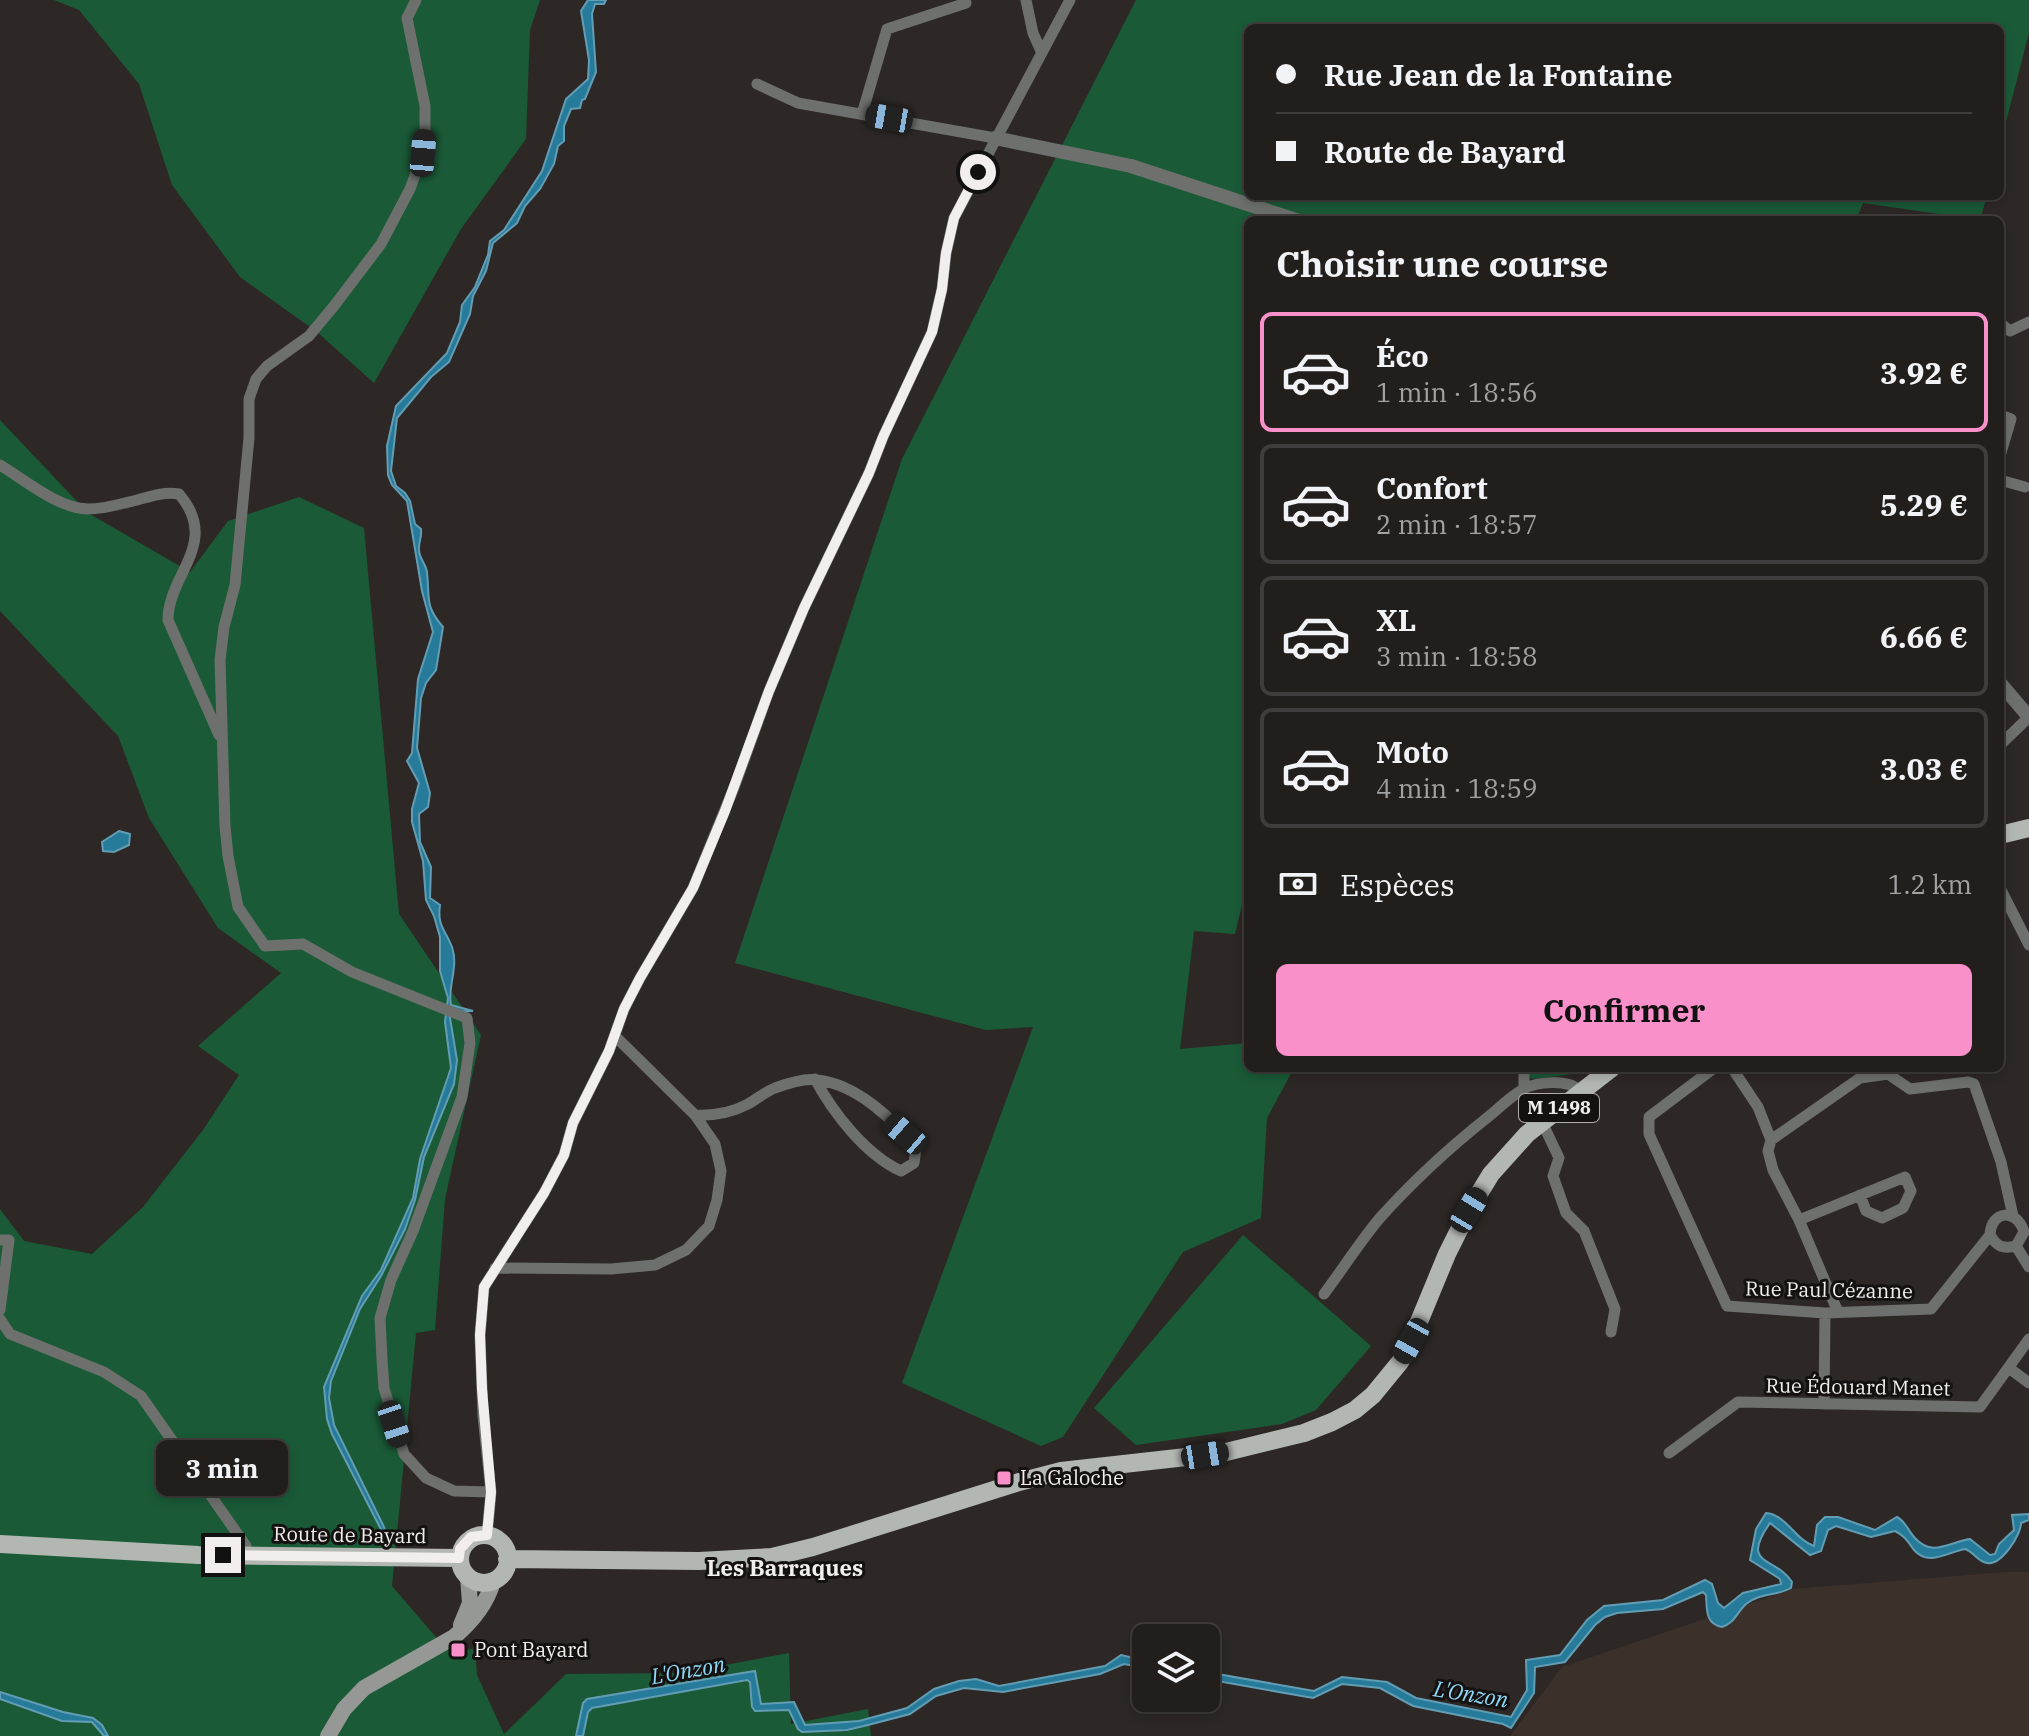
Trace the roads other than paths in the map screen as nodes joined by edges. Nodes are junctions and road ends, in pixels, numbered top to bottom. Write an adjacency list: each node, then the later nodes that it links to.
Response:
1 (416, 0): 20 (street)
2 (965, 0): 7 (street)
3 (1026, 0): 5 (street)
4 (1070, 0): 5 (street)
5 (1041, 51): 8 (street)
6 (757, 84): 7 (street)
7 (862, 114): 8 (street)
8 (995, 138): 9 (street); 25 (street)
9 (1284, 216)
10 (2029, 322): 11 (street)
11 (2004, 326)
12 (2004, 416): 13 (street)
13 (2004, 443)
14 (0, 465): 20 (street)
15 (2004, 481): 16 (street)
16 (2025, 487)
17 (2004, 688): 18 (street)
18 (2029, 717): 19 (street)
19 (2004, 741)
20 (222, 743): 55 (street)
21 (2029, 828): 22 (main road)
22 (2004, 834)
23 (2004, 896): 24 (street)
24 (2029, 945)
25 (615, 1036): 33 (street); 43 (street)
26 (1524, 1072): 31 (street)
27 (1606, 1072): 32 (main road, M 1498)
28 (1709, 1072): 47 (street, Rue Paul Cézanne)
29 (1735, 1072): 35 (street)
30 (815, 1079): 30 (street); 33 (street)
31 (1524, 1088): 32 (street); 44 (street)
32 (1580, 1091): 34 (main road, M 1498)
33 (695, 1115): 43 (street)
34 (1542, 1122): 49 (street); 60 (main road, M 1498)
35 (1771, 1140): 37 (street); 38 (street)
36 (1860, 1195): 36 (street); 38 (street)
37 (2013, 1216): 39 (street); 41 (street)
38 (1799, 1220): 46 (street)
39 (1990, 1235): 41 (street); 46 (street, Rue Paul Cézanne)
40 (0, 1240): 45 (street)
41 (2022, 1244): 42 (street)
42 (2029, 1267)
43 (495, 1268): 55 (street)
44 (1324, 1294)
45 (0, 1310)
46 (1838, 1312): 47 (street, Rue Paul Cézanne)
47 (1825, 1313): 53 (street)
48 (0, 1319): 58 (street)
49 (1611, 1332)
50 (2029, 1339): 51 (street, Rue Édouard Manet)
51 (2009, 1368): 52 (street); 53 (street, Rue Édouard Manet)
52 (2029, 1383)
53 (1824, 1404): 54 (street, Rue Édouard Manet)
54 (1669, 1453)
55 (491, 1492): 56 (street)
56 (487, 1535): 59 (main road); 60 (main road)
57 (0, 1544): 58 (main road, Route de Bayard)
58 (247, 1555): 59 (main road, Route de Bayard)
59 (459, 1558): 61 (main road)
60 (507, 1559): 62 (main road)
61 (468, 1577): 62 (main road); 63 (main road)
62 (493, 1582): 63 (main road)
63 (454, 1637): 64 (main road)
64 (328, 1736)

